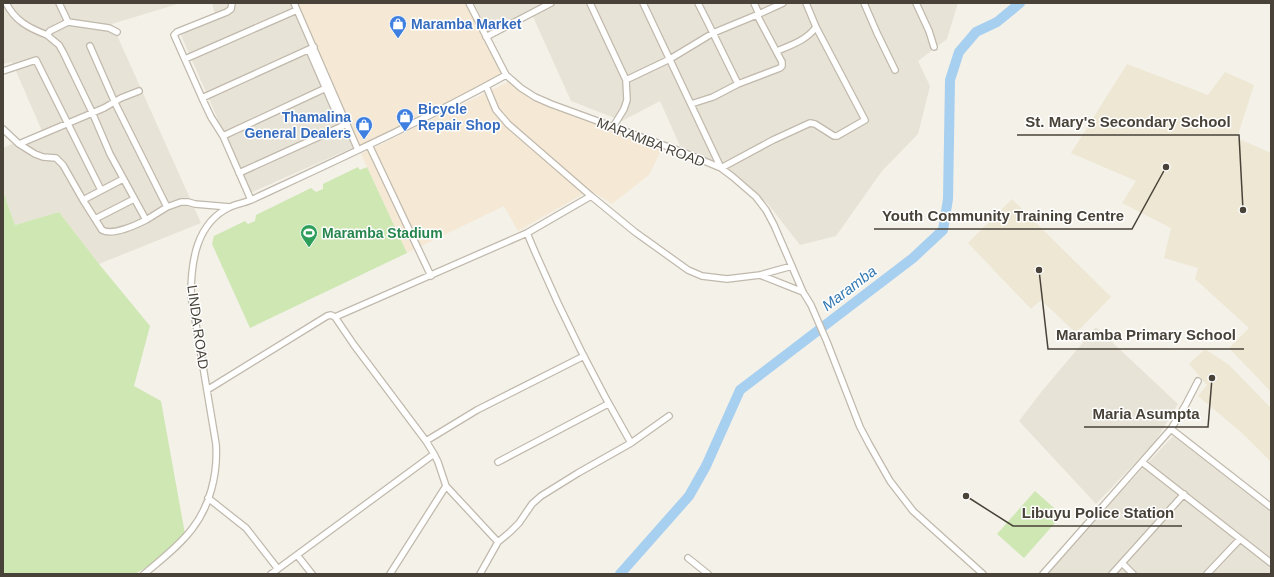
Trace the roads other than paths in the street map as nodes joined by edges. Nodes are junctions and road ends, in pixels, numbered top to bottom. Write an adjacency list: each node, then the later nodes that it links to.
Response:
1 (6, 3): 21 (street)
2 (59, 3): 17 (street)
3 (232, 3): 27 (street)
4 (295, 3): 15 (street)
5 (469, 3): 22 (street, MARAMBA ROAD)
6 (552, 3): 22 (street)
7 (590, 3): 32 (street)
8 (643, 3): 28 (street)
9 (698, 3): 20 (street)
10 (754, 3): 16 (street)
11 (784, 3): 16 (street)
12 (806, 3): 18 (street)
13 (864, 3): 29 (street)
14 (916, 3): 24 (street)
15 (297, 10): 25 (street); 27 (street)
16 (758, 14): 20 (street); 26 (street)
17 (68, 22): 19 (street); 21 (street)
18 (816, 27): 26 (street); 50 (street)
19 (117, 32)
20 (713, 33): 28 (street); 33 (street)
21 (47, 35): 40 (street)
22 (486, 37): 31 (street, MARAMBA ROAD)
23 (90, 46): 38 (street)
24 (934, 47)
25 (311, 48): 35 (street); 37 (street); 43 (street)
26 (777, 51): 33 (street)
27 (185, 59): 37 (street)
28 (670, 59): 32 (street); 39 (street)
29 (895, 70)
30 (3, 71): 42 (street)
31 (506, 75): 34 (street, LINDA ROAD); 44 (street, MARAMBA ROAD)
32 (626, 80): 44 (street)
33 (738, 84): 39 (street)
34 (486, 86): 48 (street, LINDA ROAD); 54 (street)
35 (326, 88): 41 (street); 46 (street)
36 (139, 91): 38 (street)
37 (202, 98): 46 (street)
38 (115, 103): 40 (street); 58 (street)
39 (691, 104): 50 (street)
40 (92, 112): 42 (street); 52 (street)
41 (338, 117)
42 (69, 123): 47 (street); 53 (street)
43 (347, 124): 49 (street); 51 (street)
44 (613, 127): 50 (street, MARAMBA ROAD)
45 (3, 129): 47 (street)
46 (223, 136): 51 (street)
47 (19, 144): 56 (street)
48 (369, 145): 49 (street, LINDA ROAD); 65 (street)
49 (358, 150): 57 (street, LINDA ROAD)
50 (721, 168): 63 (street, MARAMBA ROAD)
51 (239, 173): 57 (street)
52 (123, 179): 53 (street); 55 (street)
53 (101, 190): 56 (street)
54 (591, 196): 62 (street); 64 (street)
55 (134, 199): 60 (street); 61 (street)
56 (83, 200): 60 (street)
57 (251, 200): 59 (street, LINDA ROAD)
58 (167, 207): 59 (street); 61 (street)
59 (230, 207): 70 (street, LINDA ROAD)
60 (95, 219): 61 (street)
61 (146, 220)
62 (527, 233): 65 (street); 68 (street)
63 (792, 266): 64 (street); 66 (street, MARAMBA ROAD)
64 (760, 275): 66 (street)
65 (431, 276): 67 (street)
66 (803, 292): 96 (street, MARAMBA ROAD)
67 (335, 317): 70 (street); 74 (street)
68 (584, 356): 71 (street); 74 (street)
69 (1198, 381): 73 (street)
70 (207, 390): 81 (street, LINDA ROAD)
71 (608, 404): 75 (street); 77 (street)
72 (669, 416): 75 (street)
73 (1171, 429): 78 (street); 82 (street)
74 (426, 441): 76 (street)
75 (631, 443): 84 (street)
76 (434, 454): 79 (street); 85 (street)
77 (498, 462)
78 (1142, 462): 80 (street); 97 (street)
79 (446, 486): 84 (street); 93 (street)
80 (1184, 494): 83 (street); 87 (street)
81 (208, 498): 89 (street); 90 (street, LINDA ROAD)
82 (1271, 507)
83 (1240, 539): 88 (street); 100 (street)
84 (498, 542): 94 (street)
85 (297, 555): 89 (street); 92 (street)
86 (688, 558): 95 (street)
87 (1122, 563): 98 (street); 99 (street)
88 (1271, 563)
89 (278, 569): 91 (street)
90 (144, 574)
91 (271, 574)
92 (312, 574)
93 (390, 574)
94 (480, 574)
95 (708, 574)
96 (983, 574)
97 (1043, 574)
98 (1112, 574)
99 (1133, 574)
100 (1207, 574)

